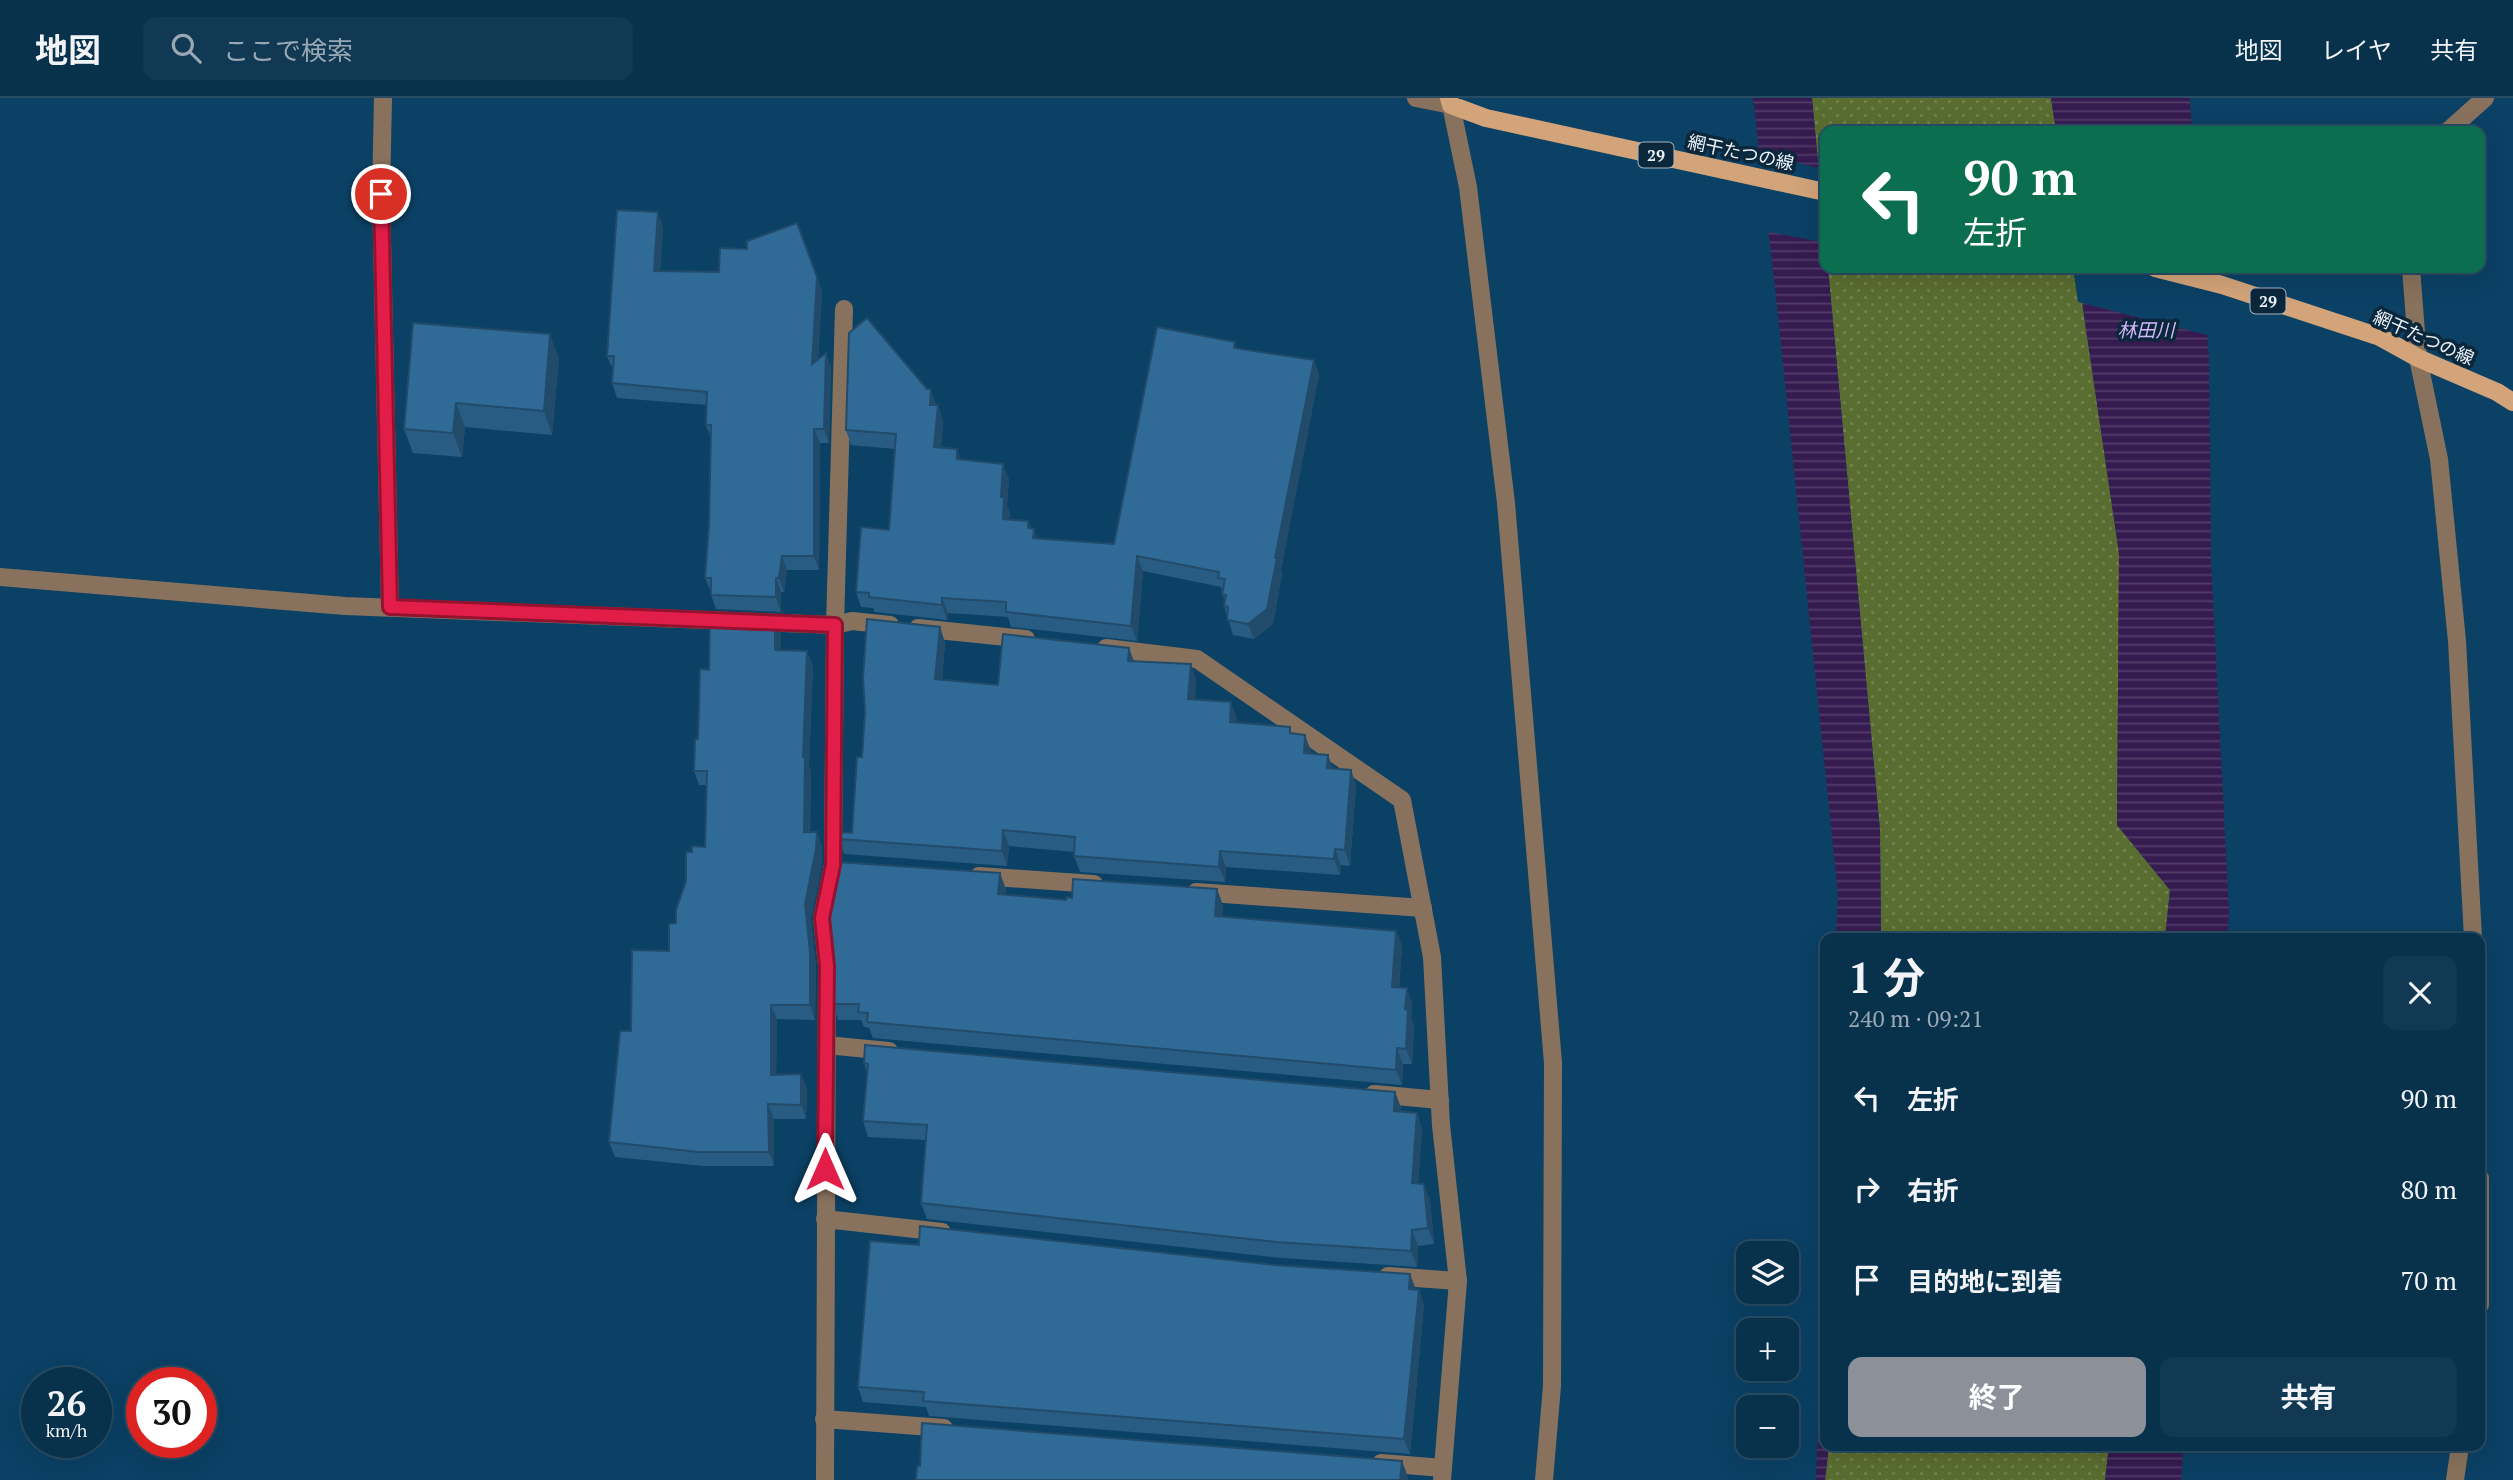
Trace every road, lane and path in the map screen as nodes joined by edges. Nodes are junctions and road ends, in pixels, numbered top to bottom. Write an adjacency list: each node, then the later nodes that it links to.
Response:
1 (383, 98): 13 (street)
2 (1416, 98): 4 (street)
3 (2485, 98): 5 (street)
4 (1450, 102): 6 (main road, 網干たつの線 / 29); 36 (street)
5 (2454, 126)
6 (1820, 191)
7 (2175, 273): 10 (main road, 網干たつの線 / 29)
8 (2411, 273): 10 (street)
9 (844, 309): 14 (street)
10 (2418, 358): 11 (main road, 網干たつの線 / 29); 21 (street)
11 (2513, 402)
12 (0, 577): 13 (street)
13 (390, 607): 14 (street)
14 (835, 625): 15 (street); 22 (street)
15 (1045, 641)
16 (1086, 646): 20 (street)
17 (956, 874): 18 (street)
18 (1107, 885)
19 (1176, 890): 20 (street)
20 (1423, 908): 25 (street)
21 (2473, 933)
22 (826, 1045): 23 (street); 26 (street)
23 (908, 1052)
24 (1358, 1092): 25 (street)
25 (1440, 1100): 29 (street)
26 (825, 1219): 27 (street); 30 (street)
27 (963, 1234)
28 (1376, 1275): 29 (street)
29 (1458, 1280): 34 (street)
30 (824, 1419): 31 (street); 35 (street)
31 (961, 1430)
32 (2459, 1451): 37 (street)
33 (1361, 1462): 34 (street)
34 (1443, 1474)
35 (825, 1480)
36 (1544, 1480)
37 (2455, 1480)

